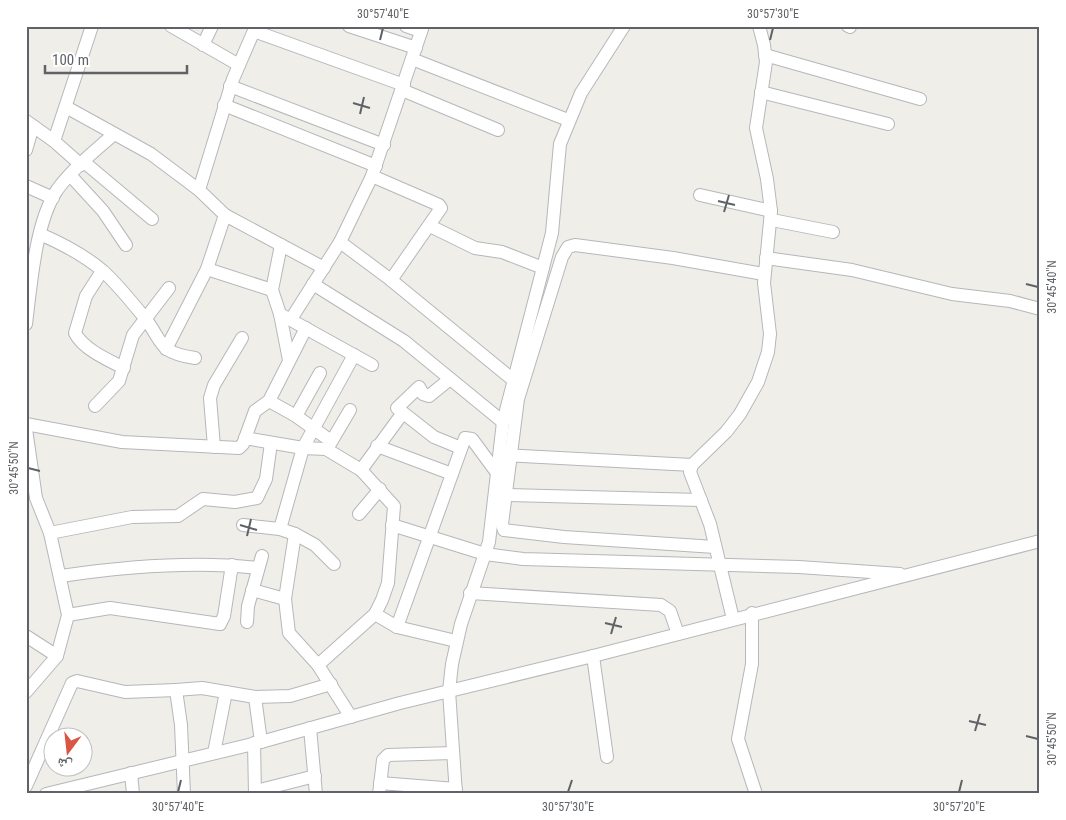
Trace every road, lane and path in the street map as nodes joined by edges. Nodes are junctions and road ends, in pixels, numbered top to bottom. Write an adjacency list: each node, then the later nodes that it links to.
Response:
1 (92, 26): 19 (street)
2 (212, 26): 10 (street)
3 (349, 26): 11 (street)
4 (406, 26): 9 (street)
5 (624, 26): 20 (street)
6 (758, 26): 12 (street)
7 (173, 27): 10 (street)
8 (255, 28): 13 (street); 15 (street)
9 (422, 29): 11 (street)
10 (203, 45): 13 (street)
11 (414, 54): 15 (street); 20 (street)
12 (765, 55): 16 (street); 17 (street)
13 (239, 65): 14 (street)
14 (230, 86): 18 (street); 26 (street)
15 (403, 88): 23 (street); 26 (street)
16 (761, 92): 22 (street); 36 (street)
17 (920, 99)
18 (224, 104): 29 (street); 32 (street)
19 (66, 107): 24 (street); 25 (street)
20 (568, 120): 46 (street)
21 (30, 124): 25 (street); 27 (street)
22 (888, 124)
23 (498, 130)
24 (114, 134): 28 (street); 32 (street)
25 (54, 141): 28 (street)
26 (384, 145): 29 (street)
27 (26, 150)
28 (82, 163): 30 (street); 37 (street)
29 (374, 171): 38 (street); 41 (street)
30 (70, 175): 34 (street); 43 (street)
31 (26, 186): 34 (street)
32 (199, 190): 35 (street)
33 (700, 195): 36 (street)
34 (53, 198): 40 (street)
35 (225, 215): 42 (street); 47 (street)
36 (772, 215): 39 (street); 44 (street)
37 (152, 219)
38 (430, 226): 46 (street); 51 (street)
39 (833, 232)
40 (35, 239): 48 (street); 49 (street)
41 (340, 242): 45 (street); 51 (street)
42 (281, 245): 45 (street); 54 (street)
43 (126, 246)
44 (766, 258): 50 (street); 55 (street)
45 (324, 268): 52 (street)
46 (543, 268): 69 (street)
47 (208, 269): 54 (street); 61 (street)
48 (30, 270): 58 (street)
49 (102, 271): 57 (street); 66 (street)
50 (764, 274): 86 (street); 87 (street)
51 (390, 280): 69 (street)
52 (314, 284): 56 (street); 68 (street)
53 (169, 288): 57 (street)
54 (272, 290): 56 (street)
55 (1040, 309)
56 (286, 317): 59 (street); 64 (street)
57 (146, 319): 61 (street); 66 (street)
58 (26, 324)
59 (306, 328): 62 (street); 64 (street)
60 (242, 338): 83 (street)
61 (166, 349): 63 (street)
62 (354, 355): 65 (street); 77 (street)
63 (194, 358)
64 (289, 360): 70 (street)
65 (372, 365)
66 (124, 368): 71 (street)
67 (320, 373): 74 (street)
68 (450, 379): 73 (street); 75 (street)
69 (512, 379): 75 (street)
70 (269, 401): 74 (street); 79 (street)
71 (95, 406)
72 (350, 410): 81 (street)
73 (402, 414): 82 (street); 85 (street)
74 (296, 416): 77 (street)
75 (502, 422): 86 (street)
76 (26, 424): 83 (street)
77 (313, 427): 81 (street); 84 (street)
78 (26, 430): 98 (street)
79 (245, 438): 80 (street); 83 (street)
80 (270, 443): 84 (street); 98 (street)
81 (329, 445): 84 (street); 88 (street)
82 (377, 446): 88 (street); 90 (street)
83 (214, 447)
84 (302, 448): 97 (street)
85 (461, 448): 89 (street); 90 (street)
86 (504, 456): 87 (street); 89 (street); 92 (street)
87 (692, 465): 93 (street)
88 (360, 470): 91 (street)
89 (497, 473): 103 (street)
90 (452, 474): 100 (street)
91 (380, 489): 94 (street); 96 (street)
92 (505, 495): 93 (street); 102 (street)
93 (701, 500): 102 (street)
94 (359, 514)
95 (243, 525): 97 (street)
96 (392, 525): 100 (street); 113 (street)
97 (280, 529): 99 (street)
98 (50, 533): 108 (street)
99 (295, 534): 104 (street); 111 (street)
100 (430, 538): 103 (street); 117 (street)
101 (1040, 541): 107 (street)
102 (715, 547): 106 (street)
103 (485, 554): 106 (street); 110 (street)
104 (334, 564)
105 (232, 565): 108 (street); 109 (street); 112 (street)
106 (720, 566): 107 (street); 115 (street)
107 (912, 574): 114 (street)
108 (60, 576): 112 (street)
109 (252, 590): 111 (street); 116 (street)
110 (470, 593): 118 (street); 120 (street)
111 (285, 599): 123 (street)
112 (68, 614): 121 (street)
113 (375, 614): 117 (street); 123 (street)
114 (752, 614): 115 (street); 148 (street)
115 (733, 618): 118 (street)
116 (246, 622)
117 (397, 627): 120 (street)
118 (678, 634): 122 (street)
119 (26, 636): 121 (street)
120 (456, 641): 126 (street)
121 (57, 656): 127 (street)
122 (593, 656): 126 (street); 135 (street)
123 (318, 665): 124 (street)
124 (331, 684): 129 (street); 130 (street)
125 (176, 690): 128 (street); 136 (street); 139 (street)
126 (449, 691): 130 (street); 134 (street)
127 (26, 692)
128 (226, 692): 129 (street); 133 (street)
129 (255, 698): 132 (street)
130 (352, 717): 131 (street)
131 (310, 728): 132 (street); 138 (street)
132 (257, 742): 133 (street); 143 (street)
133 (214, 752): 136 (street)
134 (453, 753): 140 (street); 142 (street)
135 (607, 757)
136 (183, 760): 137 (street); 146 (street)
137 (131, 773): 141 (street); 145 (street)
138 (315, 776): 143 (street); 147 (street)
139 (26, 786)
140 (380, 788): 142 (street)
141 (79, 790): 144 (street)
142 (451, 791)
143 (255, 792)
144 (50, 793)
145 (133, 794)
146 (184, 794)
147 (316, 794)
148 (756, 794)

